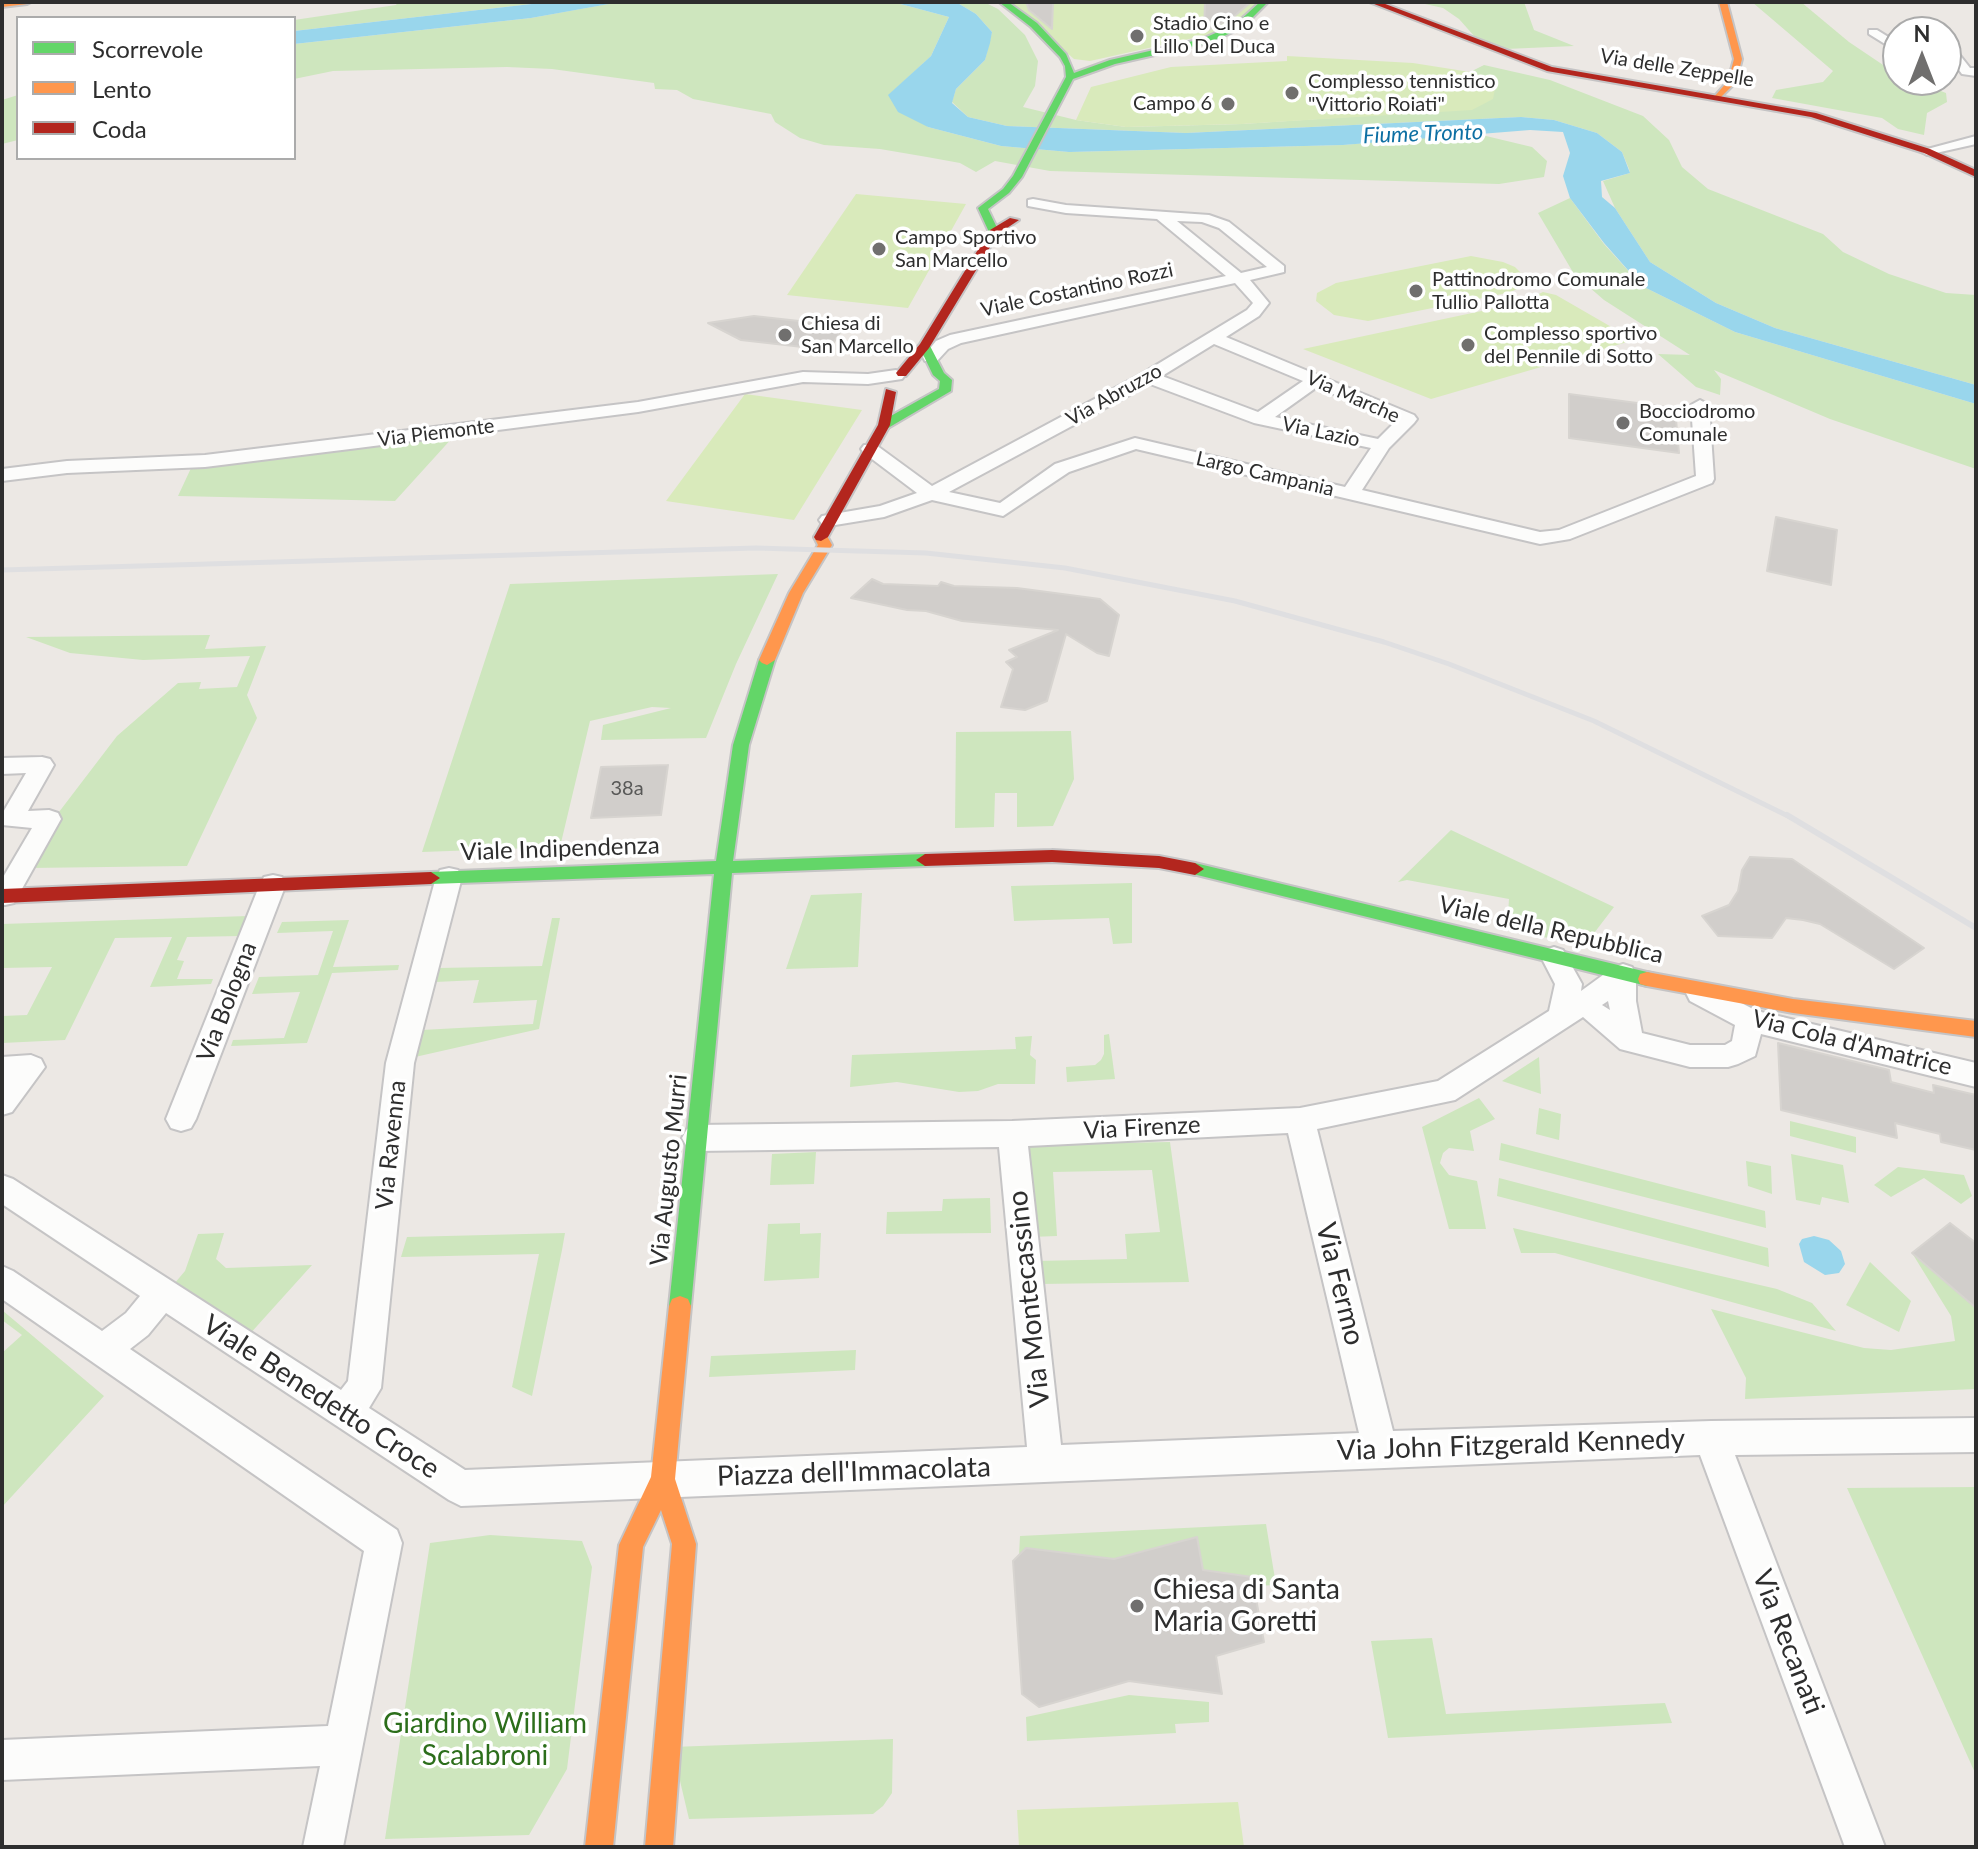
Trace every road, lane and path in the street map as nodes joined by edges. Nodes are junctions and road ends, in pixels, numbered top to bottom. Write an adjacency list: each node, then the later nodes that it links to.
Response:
1 (27, 2): 6 (street)
2 (1003, 2): 9 (street)
3 (1264, 2): 10 (street)
4 (1373, 2): 12 (street, Via delle Zeppelle)
5 (1723, 2): 12 (street)
6 (2, 5)
7 (1873, 32): 8 (street)
8 (1882, 38)
9 (1063, 56): 10 (street); 11 (street)
10 (1113, 62): 11 (street)
11 (1069, 78): 16 (street, Viale Costantino Rozzi)
12 (1718, 97): 14 (street, Via delle Zeppelle)
13 (1976, 140): 14 (street)
14 (1927, 151): 15 (street, Via delle Zeppelle)
15 (1976, 174)
16 (1017, 177): 17 (street); 18 (street, Viale Costantino Rozzi)
17 (1032, 206): 18 (street); 18 (street); 19 (street)
18 (991, 215): 22 (street, Viale Costantino Rozzi)
19 (1161, 215): 20 (street); 20 (street, Viale Costantino Rozzi)
20 (1238, 278): 21 (street, Via Abruzzo); 22 (street, Viale Costantino Rozzi)
21 (1214, 338): 24 (street, Via Abruzzo); 25 (street, Via Marche)
22 (928, 351): 23 (street); 26 (street, Viale Costantino Rozzi)
23 (939, 375): 26 (street); 27 (street)
24 (1149, 377): 29 (street, Via Lazio); 34 (street, Via Abruzzo)
25 (1316, 380): 29 (street, Via Lazio); 31 (street, Via Marche)
26 (894, 382): 27 (street); 30 (street); 33 (street, Via Piemonte)
27 (934, 398): 30 (street)
28 (1700, 405): 35 (street, Largo Campania)
29 (1260, 419): 31 (street, Via Lazio)
30 (884, 425): 32 (street)
31 (1382, 445): 35 (street, Via Marche)
32 (870, 449): 34 (street); 36 (street)
33 (2, 475)
34 (931, 494): 35 (street, Largo Campania); 36 (street, Via Abruzzo)
35 (1349, 495)
36 (825, 528): 39 (street, Via Augusto Murri)
37 (2, 766): 42 (street)
38 (1120, 859): 39 (street, Viale Indipendenza); 43 (street, Viale della Repubblica)
39 (724, 866): 40 (street, Viale Indipendenza); 57 (street, Via Augusto Murri)
40 (449, 877): 41 (street, Viale Indipendenza); 62 (street, Via Ravenna)
41 (273, 884): 42 (street, Viale Indipendenza); 54 (street, Via Bologna)
42 (4, 896)
43 (1554, 957): 44 (street, Viale della Repubblica); 47 (street)
44 (1623, 974): 45 (street, Viale della Repubblica); 47 (street, Via Firenze); 50 (street)
45 (1686, 986): 48 (street, Via Cola d'Amatrice); 49 (street, Viale della Repubblica)
46 (1595, 1014): 50 (street)
47 (1562, 1015): 55 (street, Via Firenze)
48 (1750, 1020): 50 (street); 52 (street, Via Cola d'Amatrice)
49 (1976, 1029)
50 (1630, 1041)
51 (2, 1069): 53 (street)
52 (1976, 1075)
53 (2, 1103)
54 (181, 1119)
55 (1300, 1120): 56 (street, Via Firenze); 65 (street, Via Fermo)
56 (1012, 1134): 57 (street, Via Firenze); 66 (street, Via Montecassino)
57 (697, 1138): 67 (street, Via Augusto Murri)
58 (2, 1188): 60 (street, Viale Benedetto Croce)
59 (2, 1281): 61 (street)
60 (172, 1300): 61 (street, Viale Benedetto Croce); 62 (street, Viale Benedetto Croce)
61 (113, 1357): 69 (street)
62 (344, 1412): 68 (street, Viale Benedetto Croce)
63 (1976, 1435): 64 (street, Via John Fitzgerald Kennedy)
64 (1711, 1438): 65 (street, Via John Fitzgerald Kennedy); 74 (street, Via Recanati)
65 (1380, 1449): 66 (street, Via John Fitzgerald Kennedy)
66 (1046, 1464): 67 (street, Piazza dell'Immacolata)
67 (663, 1479): 68 (street, Piazza dell'Immacolata); 72 (street); 73 (street)
68 (461, 1488)
69 (344, 1745): 70 (street); 71 (street)
70 (2, 1760)
71 (323, 1847)
72 (599, 1847)
73 (659, 1847)
74 (1865, 1847)

